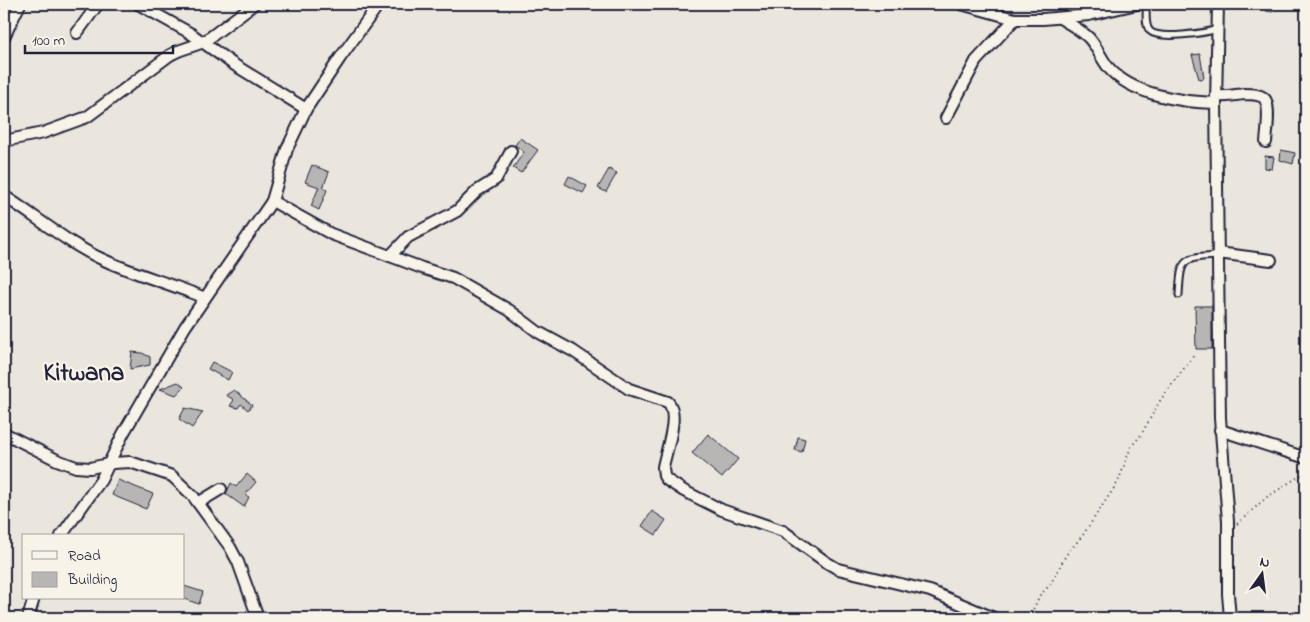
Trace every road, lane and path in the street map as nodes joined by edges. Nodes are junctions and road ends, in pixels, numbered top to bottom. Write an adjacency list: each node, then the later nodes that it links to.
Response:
1 (20, 4): 16 (street)
2 (98, 4): 15 (street)
3 (138, 4): 17 (street)
4 (254, 4): 17 (street)
5 (379, 4): 19 (street)
6 (672, 4): 11 (path)
7 (961, 4): 13 (street)
8 (1138, 4): 12 (street)
9 (1146, 4): 14 (lane)
10 (1218, 4): 14 (street)
11 (669, 8)
12 (1060, 18): 13 (street); 18 (street)
13 (1014, 19): 20 (street)
14 (1218, 29): 18 (street)
15 (77, 33)
16 (4, 37)
17 (204, 42): 19 (street); 21 (street)
18 (1216, 99): 22 (street); 26 (street)
19 (306, 109): 25 (street)
20 (946, 118)
21 (4, 141)
22 (1266, 142)
23 (511, 150): 27 (street)
24 (4, 196): 30 (street)
25 (272, 201): 27 (street); 30 (street)
26 (1218, 255): 28 (street); 29 (lane); 32 (street)
27 (390, 256): 44 (street)
28 (1271, 260)
29 (1179, 295)
30 (205, 298): 35 (street)
31 (1194, 354): 45 (path)
32 (1220, 430): 34 (street); 39 (street)
33 (4, 433): 35 (street)
34 (1306, 458)
35 (107, 465): 38 (street); 40 (street)
36 (1306, 472): 39 (path)
37 (221, 489): 38 (street)
38 (198, 503): 43 (street)
39 (1228, 532): 46 (street)
40 (62, 534)
41 (33, 600): 42 (street)
42 (28, 618)
43 (258, 618)
44 (994, 618)
45 (1029, 618)
46 (1230, 618)

